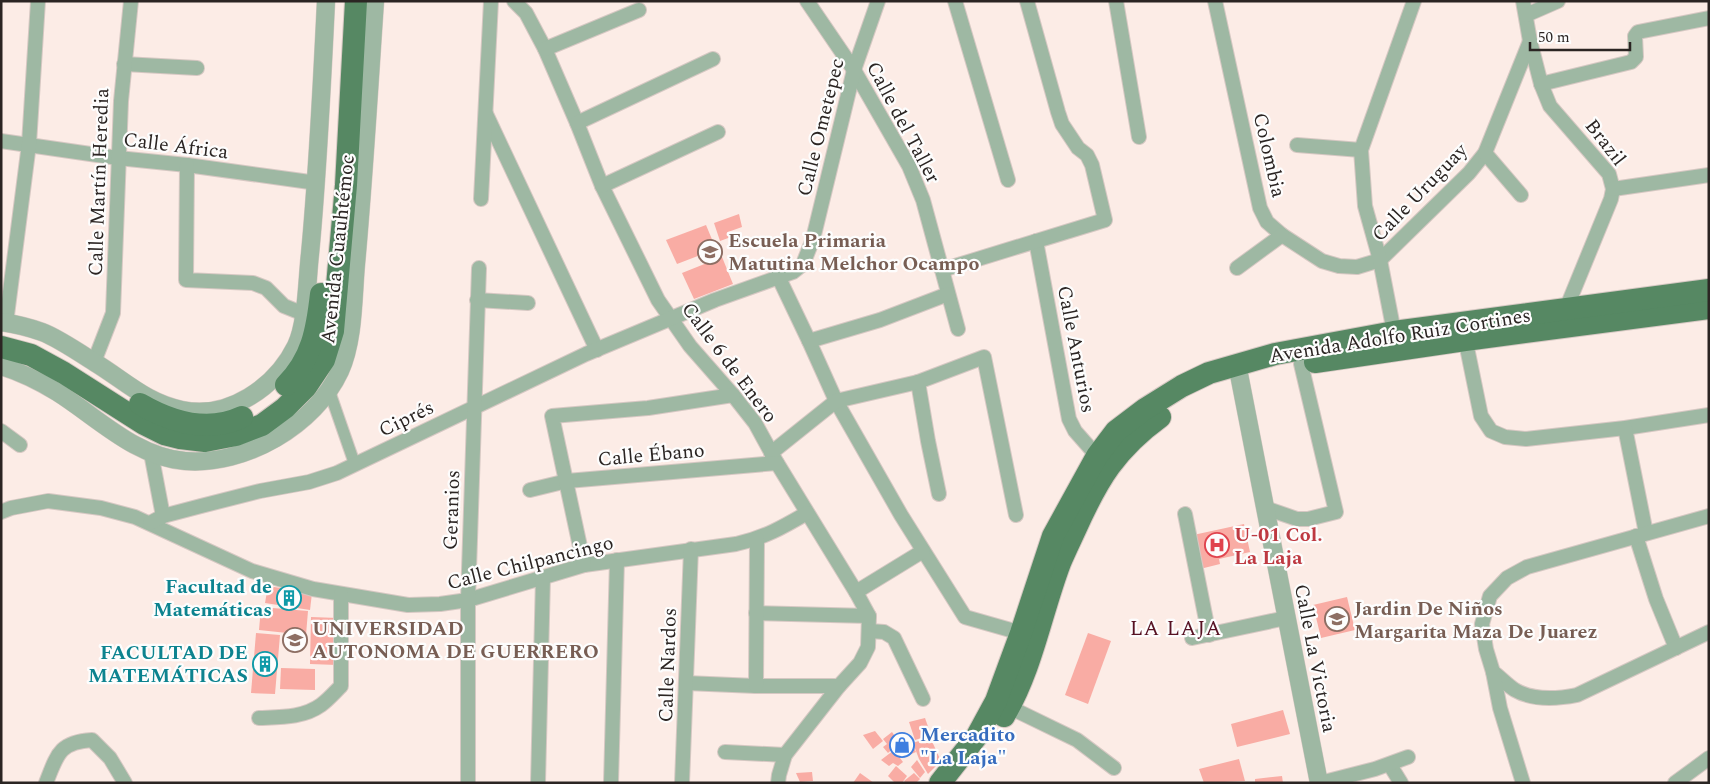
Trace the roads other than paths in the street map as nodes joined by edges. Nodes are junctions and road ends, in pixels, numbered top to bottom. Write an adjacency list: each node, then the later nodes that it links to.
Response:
1 (38, 1): 32 (street)
2 (131, 1): 23 (street, Calle Martín Heredia)
3 (326, 1): 40 (street)
4 (342, 1): 63 (main road, Avenida Cuauhtémoc)
5 (356, 1): 48 (main road, Avenida Cuauhtémoc)
6 (375, 1): 45 (street)
7 (491, 1): 27 (street)
8 (514, 1): 21 (street, Calle 6 de Enero)
9 (807, 1): 25 (street, Calle del Taller)
10 (878, 1): 25 (street, Calle Ometepec)
11 (955, 1): 39 (street)
12 (1027, 1): 47 (street)
13 (1116, 1): 30 (street)
14 (1215, 1): 46 (street, Colombia)
15 (1414, 1): 34 (street)
16 (1558, 1): 17 (street)
17 (1524, 8): 20 (street, Brazil)
18 (639, 10): 21 (street)
19 (1709, 18): 26 (street)
20 (1530, 41): 26 (street, Brazil); 35 (street, Calle Uruguay)
21 (545, 49): 28 (street, Calle 6 de Enero)
22 (713, 59): 28 (street)
23 (124, 64): 24 (street); 36 (street, Calle Martín Heredia)
24 (198, 68)
25 (854, 70): 50 (street, Calle Ometepec); 53 (street, Calle del Taller)
26 (1541, 84): 42 (street, Brazil)
27 (486, 114): 44 (street); 69 (street)
28 (577, 123): 41 (street, Calle 6 de Enero)
29 (718, 132): 41 (street)
30 (1139, 137)
31 (1, 141): 32 (street, Calle África)
32 (29, 144): 36 (street, Calle África); 63 (street)
33 (1297, 145): 34 (street)
34 (1361, 150): 49 (street)
35 (1485, 153): 43 (street); 49 (street, Calle Uruguay)
36 (118, 158): 37 (street, Calle África); 70 (street, Calle Martín Heredia)
37 (187, 165): 40 (street, Calle África); 61 (street)
38 (1709, 175): 42 (street)
39 (1008, 180)
40 (316, 183): 61 (street)
41 (602, 186): 62 (street, Calle 6 de Enero)
42 (1613, 190): 60 (street, Brazil)
43 (1521, 195)
44 (481, 199)
45 (359, 228): 48 (main road); 75 (street)
46 (1282, 236): 49 (street, Colombia); 52 (street)
47 (1036, 241): 53 (street); 84 (street, Calle Anturios)
48 (339, 259): 68 (main road, Avenida Cuauhtémoc)
49 (1380, 260): 66 (street)
50 (804, 264): 54 (street, Ciprés)
51 (479, 268): 57 (street, Geranios)
52 (1237, 268)
53 (942, 270): 56 (street, Calle del Taller)
54 (778, 276): 62 (street, Ciprés); 67 (street)
55 (1709, 290): 60 (main road, Avenida Adolfo Ruiz Cortines)
56 (948, 294): 64 (street, Calle del Taller); 67 (street)
57 (477, 300): 58 (street); 78 (street, Geranios)
58 (528, 303)
59 (1709, 308): 65 (main road, Avenida Adolfo Ruiz Cortines)
60 (1566, 309): 65 (main road, Avenida Adolfo Ruiz Cortines)
61 (304, 314): 70 (street)
62 (670, 319): 69 (street, Ciprés); 76 (street, Calle 6 de Enero)
63 (3, 326): 70 (street)
64 (958, 329)
65 (1463, 331): 66 (main road, Avenida Adolfo Ruiz Cortines); 71 (main road, Avenida Adolfo Ruiz Cortines); 80 (street)
66 (1394, 332): 73 (main road, Avenida Adolfo Ruiz Cortines)
67 (809, 341): 77 (street)
68 (1, 347)
69 (597, 350): 78 (street, Ciprés)
70 (94, 362)
71 (1301, 364): 73 (main road, Avenida Adolfo Ruiz Cortines); 90 (street)
72 (1, 366): 83 (street)
73 (1238, 372): 84 (main road, Avenida Adolfo Ruiz Cortines); 90 (street, Calle La Victoria); 122 (main road, Avenida Adolfo Ruiz Cortines)
74 (918, 382): 77 (street); 89 (street); 94 (street)
75 (329, 390): 83 (street); 86 (street)
76 (733, 395): 85 (street, Calle 6 de Enero); 87 (street)
77 (836, 401): 85 (street); 101 (street)
78 (474, 407): 86 (street, Ciprés); 107 (street, Geranios)
79 (1709, 415): 80 (street)
80 (1625, 428): 98 (street)
81 (1, 431): 82 (street)
82 (20, 445)
83 (151, 453): 95 (street)
84 (1097, 456): 113 (main road, Avenida Adolfo Ruiz Cortines)
85 (774, 458): 87 (street, Calle Ébano); 92 (street, Calle 6 de Enero)
86 (355, 464): 95 (street, Ciprés)
87 (566, 481): 88 (street, Calle Ébano); 103 (street)
88 (530, 490)
89 (939, 494)
90 (1265, 508): 110 (street, Calle La Victoria)
91 (1, 512): 97 (street, Calle Chilpancingo)
92 (807, 514): 99 (street, Calle Chilpancingo); 105 (street, Calle 6 de Enero)
93 (1185, 514): 114 (street)
94 (1016, 515)
95 (162, 516): 97 (street, Ciprés)
96 (1709, 516): 98 (street)
97 (150, 524): 106 (street, Calle Chilpancingo)
98 (1641, 535): 116 (street); 117 (street)
99 (757, 539): 100 (street, Calle Chilpancingo); 108 (street)
100 (691, 549): 102 (street, Calle Chilpancingo); 118 (street, Calle Nardos)
101 (923, 551): 105 (street); 113 (street)
102 (618, 560): 103 (street, Calle Chilpancingo); 134 (street)
103 (584, 565): 104 (street, Calle Chilpancingo)
104 (543, 577): 107 (street, Calle Chilpancingo); 133 (street)
105 (856, 592): 109 (street, Calle 6 de Enero)
106 (341, 594): 107 (street, Calle Chilpancingo); 123 (street)
107 (468, 600): 132 (street, Geranios)
108 (756, 613): 109 (street); 119 (street)
109 (869, 616): 111 (street, Calle 6 de Enero)
110 (1286, 618): 114 (street); 139 (street, Calle La Victoria)
111 (870, 631): 120 (street, Calle 6 de Enero); 121 (street)
112 (1709, 632): 116 (street)
113 (1021, 633): 137 (main road, Avenida Adolfo Ruiz Cortines)
114 (1209, 634): 115 (street)
115 (1192, 638)
116 (1676, 648): 117 (street)
117 (1493, 672): 141 (street)
118 (686, 683): 119 (street); 135 (street, Calle Nardos)
119 (756, 686): 120 (street)
120 (839, 686): 125 (street, Calle 6 de Enero)
121 (923, 699)
122 (1009, 707): 129 (street); 138 (main road, Avenida Adolfo Ruiz Cortines)
123 (259, 718)
124 (725, 752): 125 (street)
125 (785, 755): 136 (street, Calle 6 de Enero)
126 (1408, 757): 128 (street)
127 (1709, 758): 142 (street)
128 (1390, 765): 139 (street); 140 (street)
129 (1114, 768)
130 (46, 783): 131 (street)
131 (124, 783)
132 (468, 783)
133 (538, 783)
134 (611, 783)
135 (682, 783)
136 (778, 783)
137 (940, 783)
138 (958, 783)
139 (1320, 783)
140 (1401, 783)
141 (1523, 783)
142 (1675, 783)

